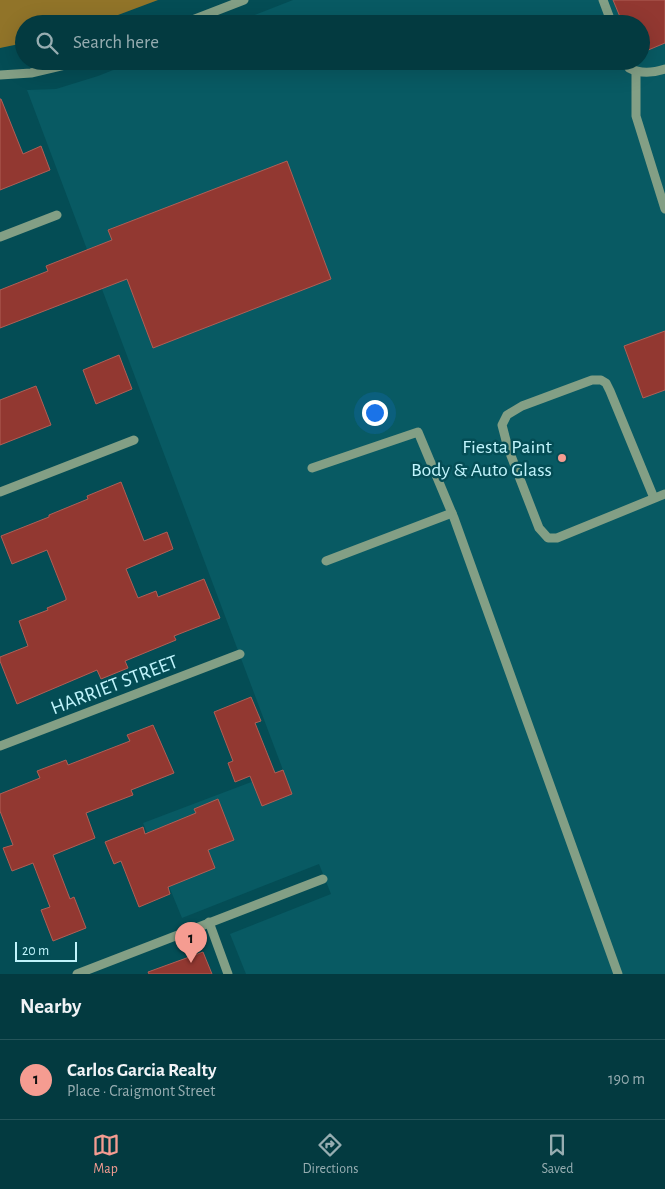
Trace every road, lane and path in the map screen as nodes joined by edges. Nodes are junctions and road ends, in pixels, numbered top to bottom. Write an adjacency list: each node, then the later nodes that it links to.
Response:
1 (244, 0): 3 (street)
2 (603, 0): 4 (street)
3 (205, 15)
4 (609, 15)
5 (665, 69): 8 (street)
6 (44, 70): 9 (street)
7 (632, 70): 8 (street)
8 (636, 72): 10 (street)
9 (0, 75)
10 (665, 209)
11 (57, 215): 12 (street)
12 (0, 237)
13 (134, 440): 15 (street)
14 (312, 468): 18 (street)
15 (0, 492)
16 (665, 494): 17 (street)
17 (654, 498): 17 (street)
18 (452, 513): 19 (street); 26 (street)
19 (326, 561)
20 (240, 654): 21 (street, HARRIET STREET)
21 (0, 746)
22 (323, 879): 23 (street)
23 (209, 922): 24 (street); 25 (street)
24 (76, 974)
25 (228, 974)
26 (618, 974)

